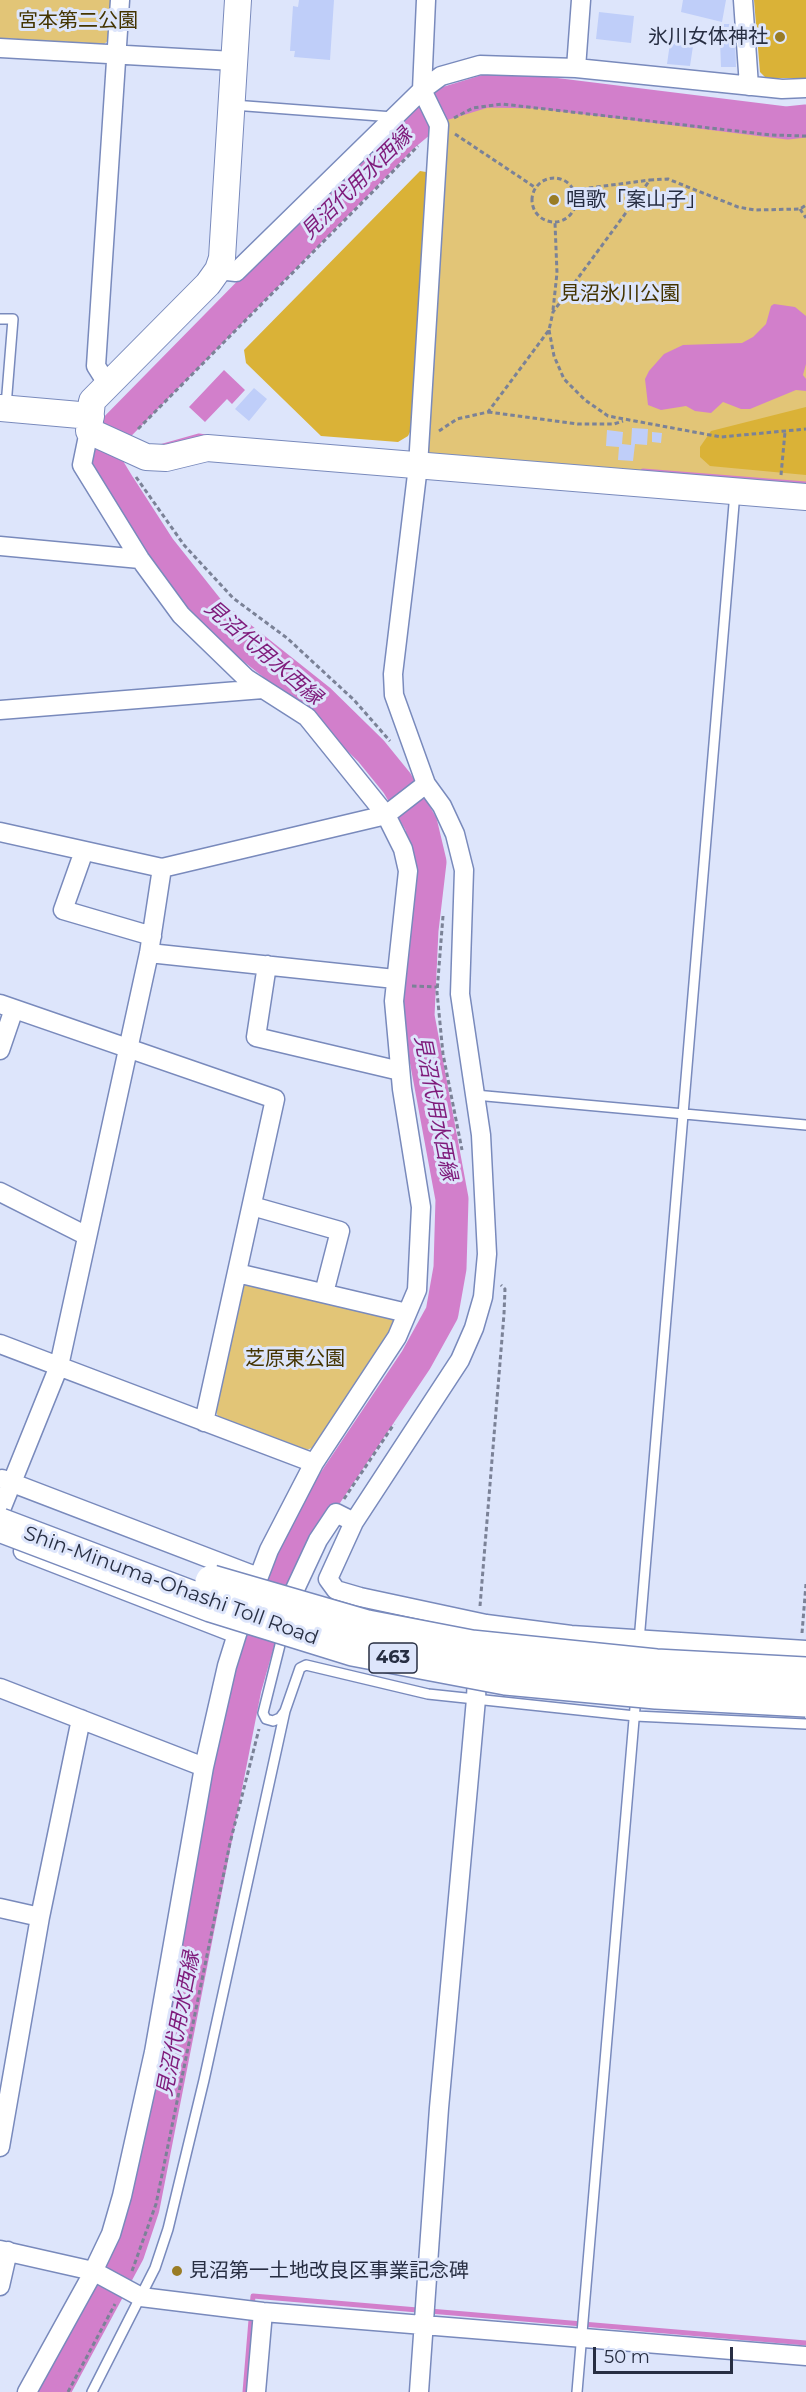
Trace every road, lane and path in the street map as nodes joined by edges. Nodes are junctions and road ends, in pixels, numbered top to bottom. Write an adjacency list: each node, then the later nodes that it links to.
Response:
1 (120, 0): 7 (street)
2 (238, 0): 8 (street)
3 (426, 0): 12 (street)
4 (581, 0): 9 (street)
5 (743, 0): 10 (street)
6 (0, 48): 7 (street)
7 (117, 55): 8 (street); 28 (street)
8 (234, 61): 13 (street)
9 (576, 68): 10 (street); 12 (street)
10 (749, 86): 11 (street)
11 (806, 88)
12 (422, 90): 14 (street); 15 (street)
13 (231, 105): 14 (lane); 24 (street)
14 (394, 117): 24 (street)
15 (439, 125): 16 (path); 18 (path); 35 (path); 36 (street)
16 (806, 136)
17 (650, 180): 19 (path); 21 (path); 25 (path)
18 (536, 188): 19 (path); 23 (path)
19 (574, 190): 23 (path)
20 (806, 204): 21 (path)
21 (800, 209): 22 (path)
22 (806, 218)
23 (555, 222): 25 (path)
24 (218, 270): 28 (street)
25 (553, 312): 27 (path)
26 (0, 319): 29 (lane)
27 (549, 330): 30 (path); 31 (path)
28 (108, 385): 32 (street)
29 (3, 409): 32 (street)
30 (488, 412): 31 (path); 36 (path)
31 (625, 420): 34 (path)
32 (90, 424): 35 (street); 41 (street)
33 (806, 429): 34 (path)
34 (785, 432): 37 (path)
35 (126, 449): 36 (street)
36 (419, 454): 38 (street); 44 (street)
37 (781, 474)
38 (735, 492): 39 (street); 58 (lane)
39 (806, 497)
40 (0, 546): 41 (street)
41 (140, 559): 42 (street)
42 (263, 689): 43 (street); 45 (street)
43 (0, 710)
44 (422, 788): 45 (street); 57 (street)
45 (386, 815): 48 (street); 51 (street)
46 (0, 832): 47 (street)
47 (84, 851): 48 (street); 49 (street)
48 (162, 868): 49 (street)
49 (151, 945): 50 (street); 54 (street)
50 (267, 965): 51 (street); 56 (street)
51 (401, 982): 52 (path); 56 (street)
52 (437, 987)
53 (7, 1006): 54 (street); 55 (street)
54 (128, 1049): 61 (street); 62 (street)
55 (0, 1050)
56 (400, 1071): 66 (street)
57 (475, 1095): 58 (lane); 64 (street)
58 (682, 1114): 59 (lane); 80 (lane)
59 (806, 1125)
60 (0, 1192): 62 (street)
61 (252, 1206): 63 (street); 65 (street)
62 (87, 1236): 68 (street)
63 (237, 1273): 65 (street); 69 (street)
64 (485, 1278): 73 (street); 78 (path)
65 (324, 1293): 66 (street)
66 (408, 1313): 70 (street)
67 (0, 1344): 68 (street)
68 (59, 1366): 69 (street); 71 (street)
69 (204, 1422): 70 (street)
70 (314, 1463): 76 (street)
71 (4, 1487): 72 (street); 76 (street); 81 (highway, Shin-Minuma-Ohashi Toll Road / 463, bridge)
72 (0, 1512)
73 (354, 1522): 76 (street); 78 (street)
74 (0, 1525): 86 (highway, Shin-Minuma-Ohashi Toll Road / 463, bridge)
75 (0, 1542): 79 (street)
76 (255, 1583): 79 (street)
77 (806, 1584): 81 (path)
78 (479, 1623): 80 (street); 85 (street)
79 (239, 1628): 88 (lane); 92 (street)
80 (639, 1641): 81 (street); 82 (lane)
81 (804, 1658)
82 (638, 1673)
83 (637, 1684): 89 (lane)
84 (0, 1688): 90 (street)
85 (476, 1699): 87 (lane); 89 (lane); 102 (street)
86 (806, 1700)
87 (285, 1711): 88 (lane); 100 (lane)
88 (263, 1713): 99 (path)
89 (635, 1716): 91 (lane); 103 (lane)
90 (81, 1719): 92 (street); 94 (street)
91 (806, 1724)
92 (204, 1767): 97 (street)
93 (0, 1908): 94 (street)
94 (40, 1917): 95 (street)
95 (0, 2147)
96 (4, 2251): 97 (street); 98 (street)
97 (93, 2271): 99 (street); 105 (street)
98 (0, 2286)
99 (123, 2288): 100 (street); 106 (path)
100 (141, 2297): 101 (street); 107 (lane)
101 (263, 2312): 102 (street); 108 (street)
102 (425, 2326): 103 (street); 109 (street)
103 (582, 2336): 104 (street); 110 (lane)
104 (806, 2356)
105 (27, 2392)
106 (68, 2392)
107 (92, 2392)
108 (256, 2392)
109 (419, 2392)
110 (577, 2392)

